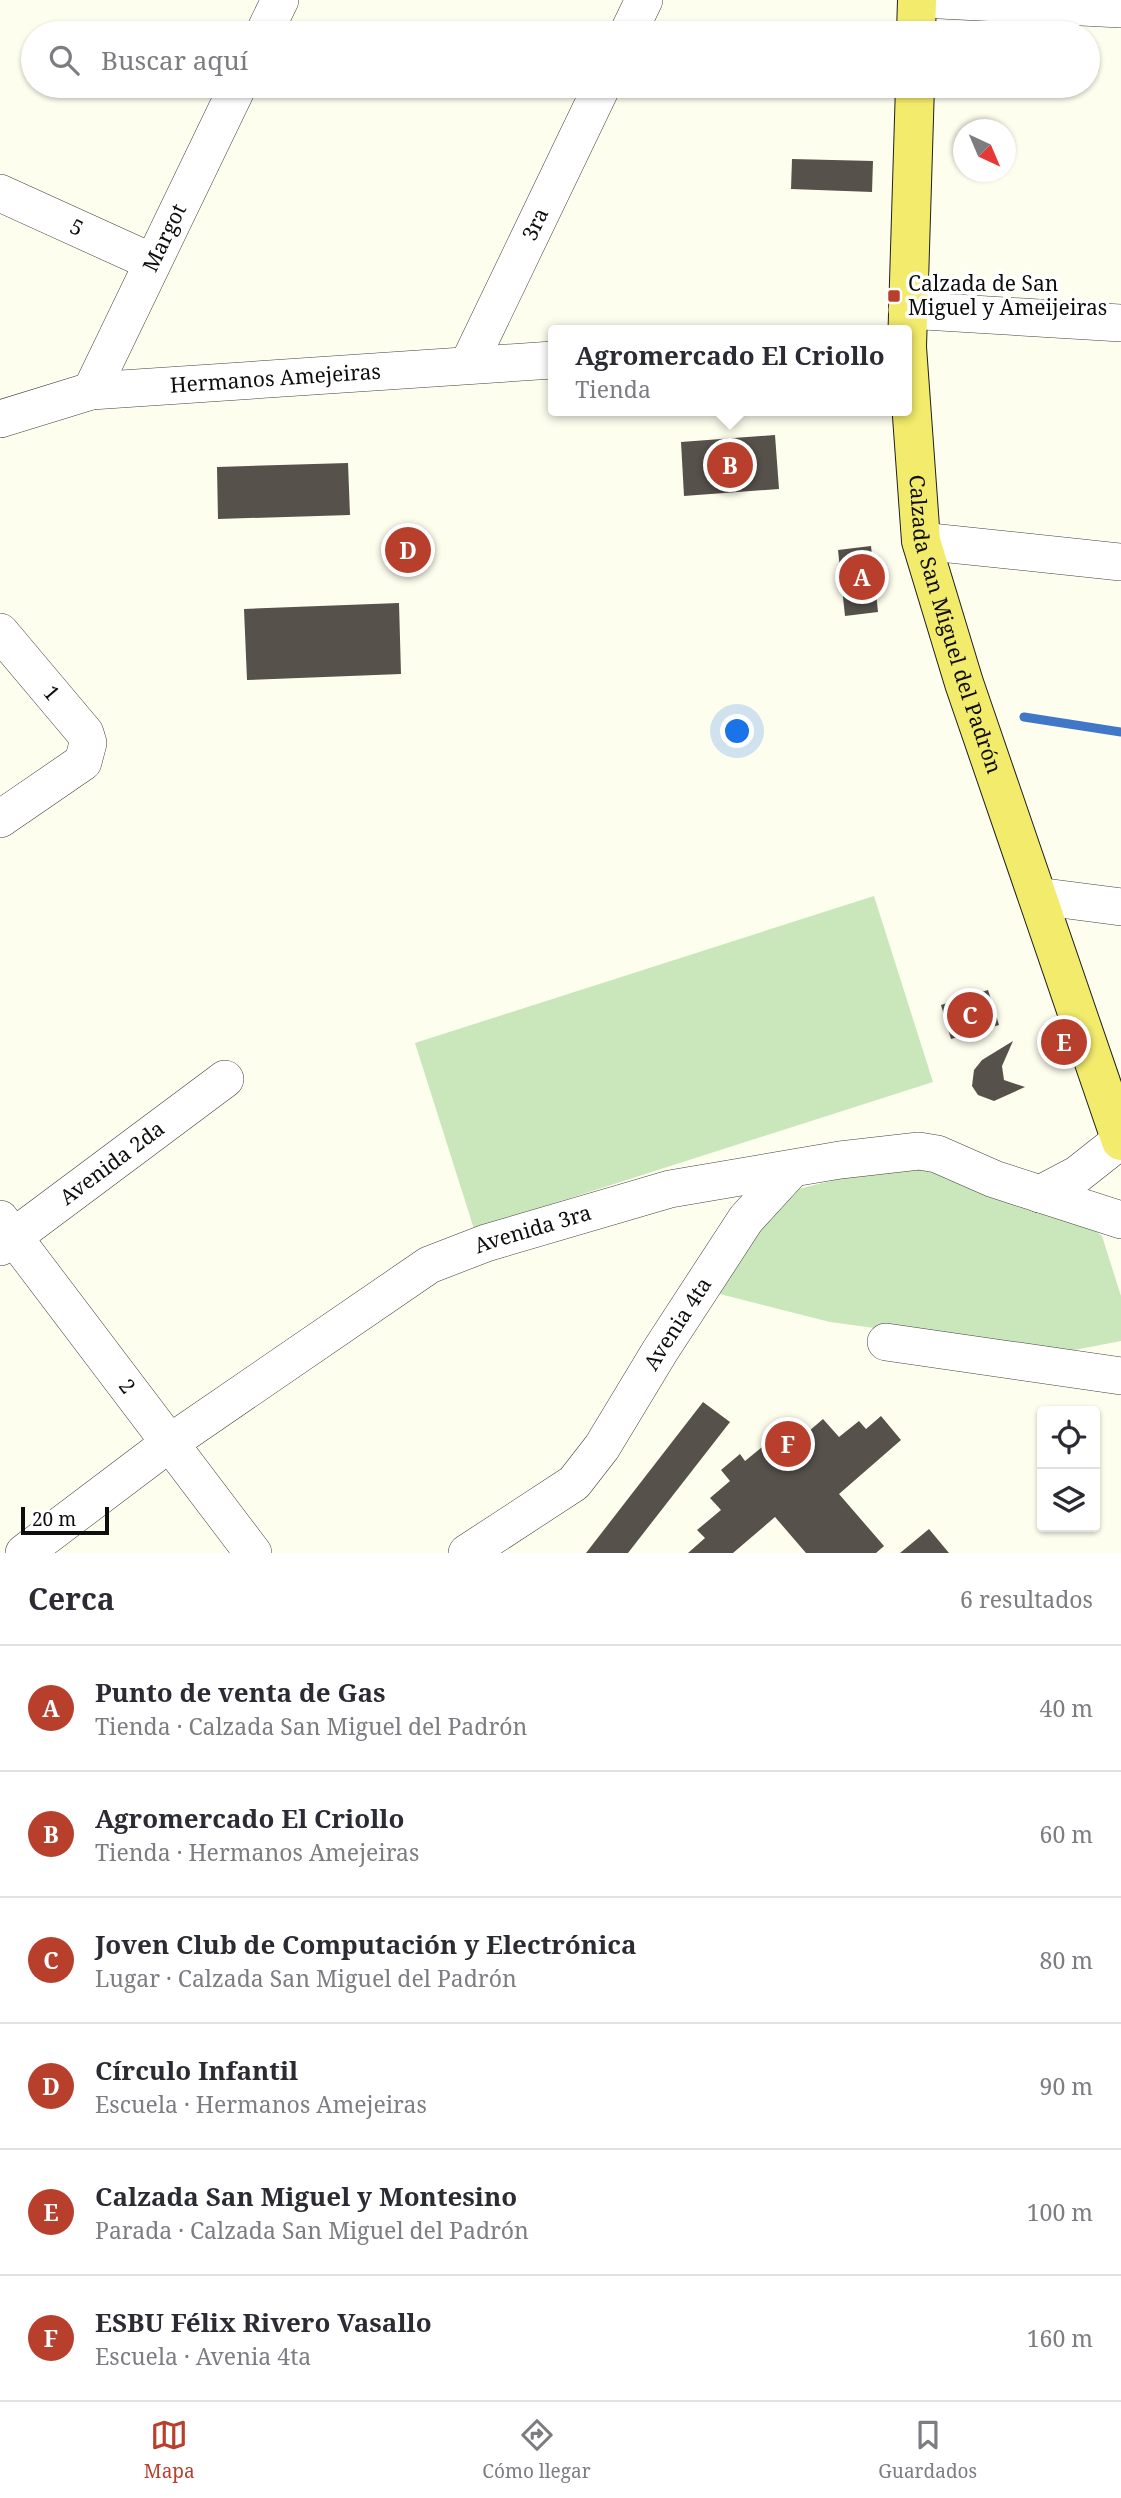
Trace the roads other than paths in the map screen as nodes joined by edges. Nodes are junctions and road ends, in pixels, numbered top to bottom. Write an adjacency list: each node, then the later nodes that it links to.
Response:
1 (280, 0): 6 (street)
2 (644, 0): 7 (street)
3 (918, 0): 8 (main road)
4 (940, 0): 5 (street)
5 (1121, 9)
6 (270, 21)
7 (634, 21)
8 (917, 21)
9 (232, 98): 13 (street, Margot)
10 (597, 98): 18 (street, 3ra)
11 (915, 98): 15 (main road, Calzada San Miguel del Padrón)
12 (0, 193): 13 (street, 5)
13 (152, 262): 19 (street, Margot)
14 (1121, 323): 16 (street)
15 (907, 325)
16 (912, 334)
17 (548, 360): 18 (street, Hermanos Amejeiras)
18 (468, 365): 19 (street, Hermanos Amejeiras)
19 (90, 391): 21 (street, Hermanos Amejeiras)
20 (912, 414): 22 (main road, Calzada San Miguel del Padrón)
21 (0, 419)
22 (920, 541): 23 (street); 26 (main road, Calzada San Miguel del Padrón)
23 (1121, 562)
24 (0, 632): 25 (street, 1)
25 (0, 819)
26 (1037, 896): 27 (street); 29 (main road, Calzada San Miguel del Padrón)
27 (1121, 907)
28 (225, 1079): 33 (street, Avenida 2da)
29 (1121, 1141): 31 (street)
30 (791, 1170): 31 (street, Avenida 3ra); 36 (street, Avenida 3ra); 39 (street, Avenia 4ta)
31 (1040, 1194): 32 (street, Avenida 3ra)
32 (1121, 1220)
33 (4, 1234): 36 (street, 2)
34 (886, 1342): 35 (street)
35 (1121, 1376)
36 (171, 1442): 37 (street, Avenida 3ra); 38 (street, 2)
37 (24, 1553)
38 (253, 1553)
39 (467, 1553)

